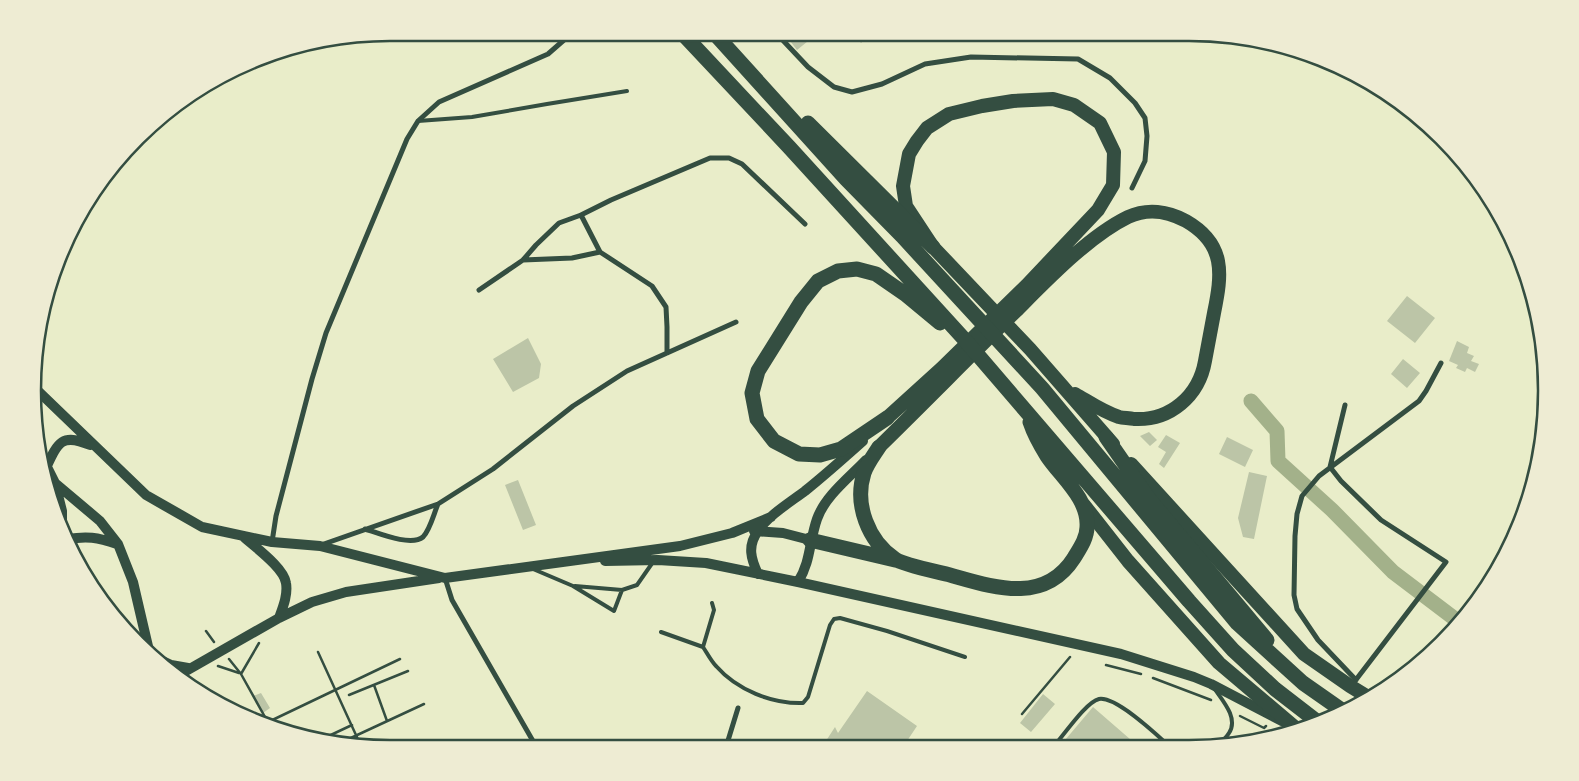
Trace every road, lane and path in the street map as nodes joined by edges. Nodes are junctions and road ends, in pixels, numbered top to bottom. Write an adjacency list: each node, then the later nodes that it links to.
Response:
1 (562, 41): 7 (street)
2 (690, 41): 17 (highway)
3 (723, 41): 5 (highway)
4 (784, 41): 8 (street)
5 (739, 58): 11 (highway); 70 (highway)
6 (627, 91): 7 (lane)
7 (418, 120): 43 (street)
8 (1132, 188)
9 (581, 215): 10 (street); 12 (street); 13 (street)
10 (805, 224)
11 (933, 247): 14 (highway); 21 (highway)
12 (600, 252): 13 (street); 18 (street)
13 (524, 260): 15 (street)
14 (1032, 288): 20 (highway); 21 (highway)
15 (479, 290)
16 (736, 322): 18 (street)
17 (965, 340): 24 (highway); 25 (highway)
18 (667, 354): 34 (street)
19 (1441, 363): 30 (street)
20 (945, 373): 25 (highway); 28 (highway)
21 (1064, 387): 26 (highway)
22 (41, 394): 27 (main road)
23 (1345, 405): 30 (street)
24 (1026, 411): 35 (highway); 82 (highway)
25 (887, 418): 36 (main road)
26 (1106, 437): 70 (highway); 71 (highway)
27 (96, 447): 29 (main road); 40 (main road)
28 (880, 447): 42 (main road); 47 (highway)
29 (49, 462)
30 (1330, 467): 71 (street); 71 (street)
31 (53, 479): 32 (main road)
32 (55, 483): 33 (main road); 44 (main road)
33 (60, 503)
34 (438, 504): 37 (street); 37 (street)
35 (1083, 504): 47 (highway); 87 (highway)
36 (771, 517): 38 (main road); 39 (main road)
37 (364, 529): 45 (street)
38 (758, 531): 39 (main road); 42 (main road); 50 (main road)
39 (732, 533): 48 (main road)
40 (244, 536): 43 (main road); 56 (main road)
41 (74, 538): 44 (main road)
42 (810, 540): 47 (highway); 52 (main road)
43 (272, 542): 45 (main road)
44 (118, 544): 58 (main road)
45 (320, 546): 51 (main road)
46 (654, 560): 48 (main road); 50 (main road); 54 (lane)
47 (896, 560)
48 (567, 562): 49 (main road)
49 (528, 567): 51 (main road); 53 (lane)
50 (758, 574): 52 (main road)
51 (445, 578): 56 (main road); 92 (street)
52 (798, 582): 72 (main road)
53 (573, 586): 54 (lane); 54 (lane)
54 (622, 590)
55 (712, 603): 59 (lane)
56 (276, 620): 64 (main road); 69 (path)
57 (661, 632): 59 (lane)
58 (146, 639)
59 (703, 647): 61 (lane)
60 (318, 652): 74 (path)
61 (965, 657)
62 (1070, 657): 80 (path)
63 (400, 659): 74 (path)
64 (202, 661): 66 (main road); 69 (path)
65 (175, 666): 66 (main road)
66 (188, 668): 68 (main road)
67 (408, 671): 73 (path)
68 (183, 672)
69 (241, 674): 81 (path)
70 (1303, 683): 78 (highway)
71 (1353, 683): 75 (highway)
72 (1211, 684): 86 (main road); 91 (lane)
73 (374, 685): 76 (path); 84 (path)
74 (335, 690): 83 (path); 85 (path)
75 (1363, 693)
76 (349, 695)
77 (424, 704): 84 (path)
78 (1337, 707)
79 (738, 708): 93 (street)
80 (1022, 714)
81 (265, 716)
82 (1311, 717)
83 (274, 719)
84 (387, 721): 89 (path)
85 (352, 725): 88 (path); 89 (path)
86 (1287, 725)
87 (1289, 725)
88 (331, 735)
89 (356, 736): 90 (path)
90 (353, 738)
91 (1226, 738)
92 (532, 740)
93 (728, 740)
94 (1059, 740): 95 (lane)
95 (1162, 740)

